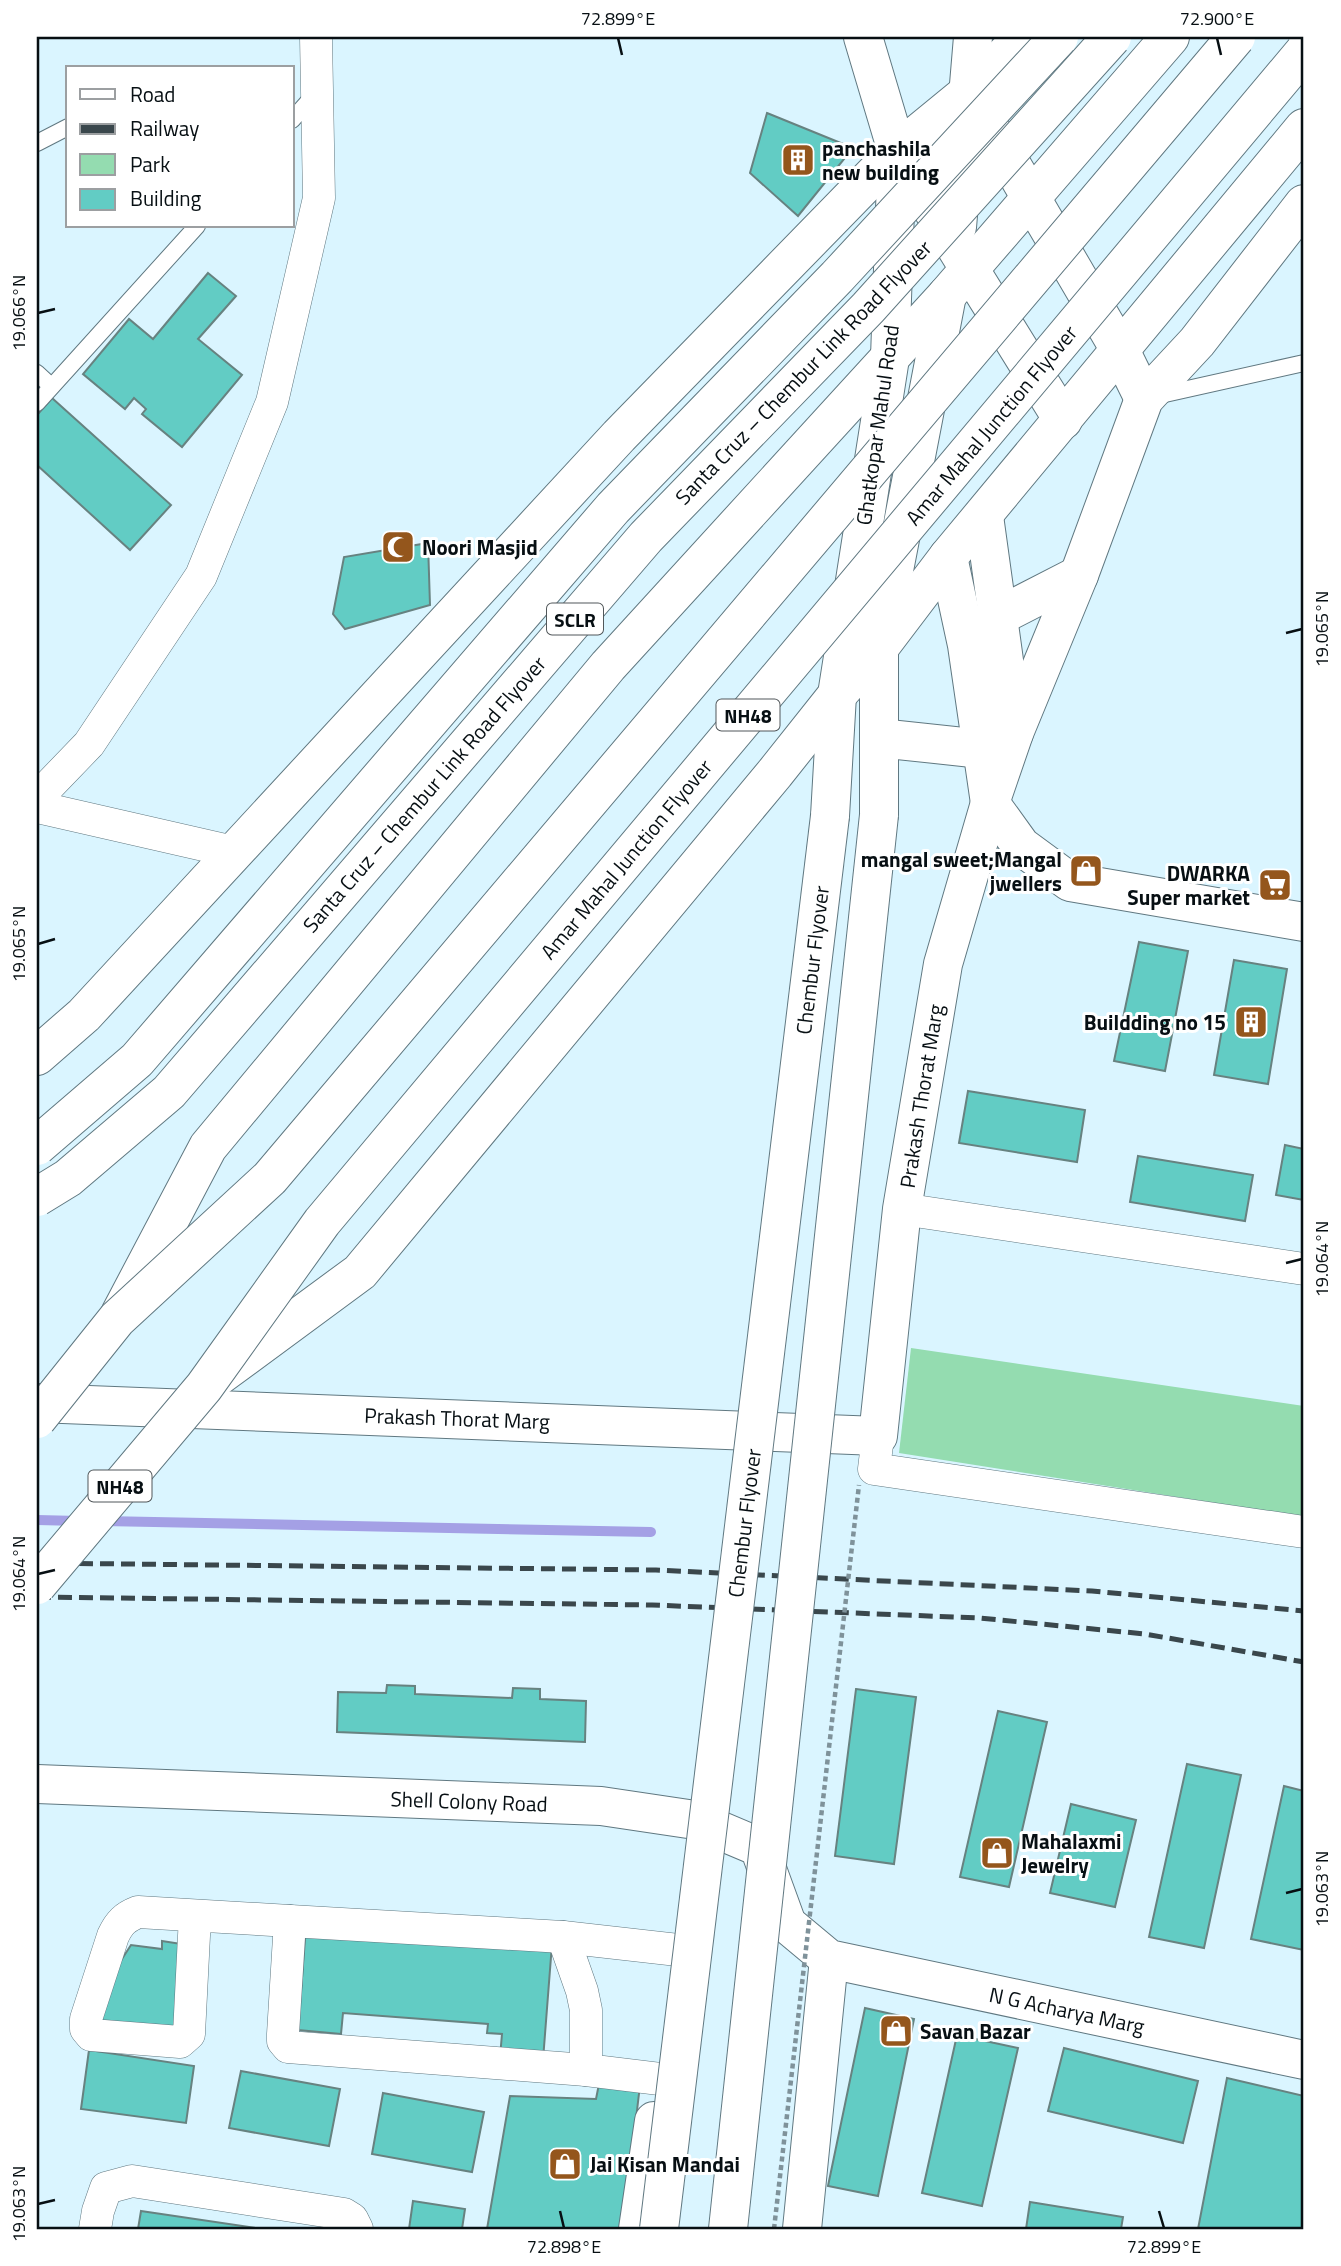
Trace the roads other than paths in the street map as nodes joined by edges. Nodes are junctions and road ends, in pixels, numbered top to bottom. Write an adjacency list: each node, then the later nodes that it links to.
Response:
1 (316, 37): 11 (street)
2 (863, 37): 16 (main road, Ghatkopar Mahul Road)
3 (973, 37): 10 (main road, Ghatkopar Mahul Road)
4 (1023, 37): 10 (main road)
5 (1059, 37): 44 (main road, Santa Cruz – Chembur Link Road Flyover / SCLR, bridge)
6 (1112, 37): 45 (main road, Santa Cruz – Chembur Link Road Flyover / SCLR, bridge)
7 (1170, 37): 17 (main road)
8 (1236, 37): 48 (main road, NH48, bridge)
9 (1304, 52): 49 (main road, Amar Mahal Junction Flyover / NH48, bridge)
10 (969, 92): 16 (main road); 17 (main road); 20 (main road, Ghatkopar Mahul Road)
11 (317, 93): 12 (lane); 37 (street)
12 (294, 118)
13 (66, 128): 15 (lane)
14 (1304, 128): 21 (main road)
15 (37, 143)
16 (897, 151): 20 (main road); 22 (main road, Ghatkopar Mahul Road); 41 (main road)
17 (1031, 198): 20 (main road); 21 (main road)
18 (1304, 204): 26 (main road)
19 (195, 228): 25 (lane)
20 (958, 270): 22 (main road); 28 (main road); 33 (main road, Ghatkopar Mahul Road)
21 (1120, 350): 26 (main road); 28 (main road)
22 (890, 358): 34 (main road, Ghatkopar Mahul Road); 48 (main road)
23 (1304, 363): 26 (lane)
24 (37, 373): 25 (lane)
25 (51, 387): 27 (lane)
26 (1144, 399): 31 (main road, Prakash Thorat Marg)
27 (37, 403)
28 (1063, 420): 29 (main road)
29 (984, 516): 30 (main road); 32 (main road)
30 (948, 558): 33 (main road); 36 (main road)
31 (1079, 575): 32 (main road); 36 (main road, Prakash Thorat Marg)
32 (999, 616): 36 (main road)
33 (879, 648): 34 (main road); 35 (main road, Ghatkopar Mahul Road)
34 (837, 695): 40 (main road, Ghatkopar Mahul Road); 49 (main road)
35 (879, 738): 36 (main road); 69 (main road, Ghatkopar Mahul Road, bridge)
36 (998, 741): 38 (main road, Prakash Thorat Marg)
37 (37, 798)
38 (990, 803): 42 (main road); 46 (main road, Prakash Thorat Marg)
39 (37, 807): 41 (street)
40 (830, 816): 68 (main road, Chembur Flyover, bridge)
41 (234, 852): 43 (main road)
42 (1304, 922)
43 (37, 1056)
44 (37, 1146)
45 (37, 1197)
46 (902, 1209): 47 (street); 52 (main road, Prakash Thorat Marg)
47 (1304, 1269)
48 (117, 1319): 51 (main road, NH48, bridge)
49 (204, 1387): 54 (main road, NH48, bridge)
50 (37, 1403): 52 (main road, Prakash Thorat Marg)
51 (37, 1419)
52 (878, 1436): 53 (street, Prakash Thorat Marg)
53 (1304, 1532)
54 (37, 1585)
55 (37, 1784): 56 (main road, Shell Colony Road)
56 (695, 1821): 60 (main road); 61 (main road, Shell Colony Road)
57 (195, 1916): 57 (street); 58 (street)
58 (290, 1921): 59 (street); 63 (street)
59 (563, 1937): 60 (street); 63 (street)
60 (678, 1950): 64 (main road)
61 (829, 1959): 62 (main road, N G Acharya Marg); 70 (main road)
62 (1304, 2060)
63 (586, 2070): 64 (street)
64 (660, 2079): 67 (main road)
65 (95, 2229): 66 (street)
66 (357, 2229)
67 (638, 2229)
68 (659, 2229)
69 (728, 2229)
70 (802, 2229)

